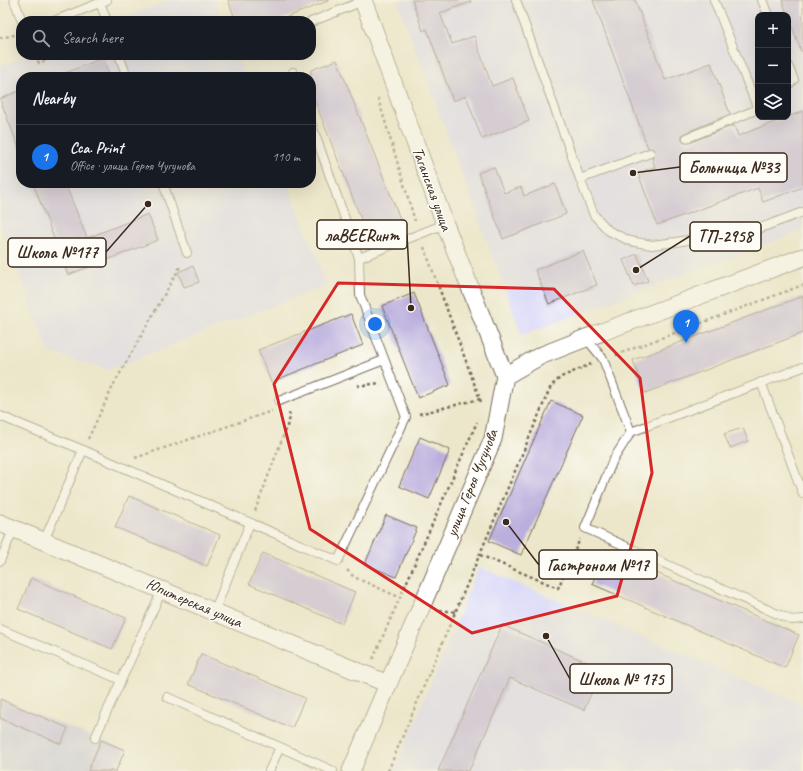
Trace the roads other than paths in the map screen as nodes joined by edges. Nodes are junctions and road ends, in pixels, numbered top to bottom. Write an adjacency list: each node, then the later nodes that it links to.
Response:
1 (14, 0): 8 (lane)
2 (516, 0): 21 (lane)
3 (714, 0): 16 (lane)
4 (762, 0): 7 (lane)
5 (104, 1): 9 (lane); 10 (lane)
6 (363, 1): 11 (lane); 24 (street, Таганская улица)
7 (767, 12)
8 (20, 16)
9 (66, 16)
10 (106, 16)
11 (316, 20)
12 (121, 60): 13 (lane)
13 (125, 72)
14 (791, 73): 15 (lane)
15 (791, 82)
16 (755, 102)
17 (755, 110): 19 (lane)
18 (316, 137): 27 (lane)
19 (687, 138)
20 (650, 153): 21 (lane)
21 (580, 179): 23 (lane)
22 (165, 188): 25 (lane)
23 (803, 212)
24 (445, 224): 27 (lane); 31 (street, Таганская улица)
25 (187, 253)
26 (803, 257): 28 (street)
27 (359, 258): 29 (lane)
28 (586, 338): 31 (street); 35 (lane)
29 (384, 360): 33 (lane); 38 (lane)
30 (803, 367): 32 (lane)
31 (505, 376): 47 (street, улица Героя Чугунова)
32 (761, 382): 35 (lane); 37 (lane)
33 (283, 400)
34 (0, 416): 36 (lane)
35 (632, 432): 44 (lane)
36 (83, 450): 38 (lane); 40 (lane)
37 (803, 494)
38 (250, 523): 43 (lane)
39 (7, 526): 40 (street, Юпитерская улица); 41 (lane)
40 (44, 541): 42 (street, Юпитерская улица)
41 (0, 561)
42 (162, 590): 43 (street, Юпитерская улица); 46 (lane)
43 (214, 612): 47 (street, Юпитерская улица)
44 (803, 619)
45 (0, 629): 46 (lane)
46 (121, 680): 49 (lane)
47 (388, 684): 53 (street, улица Героя Чугунова)
48 (168, 697): 50 (lane)
49 (95, 738)
50 (280, 747): 51 (lane); 52 (lane)
51 (269, 771)
52 (333, 771)
53 (351, 771)

